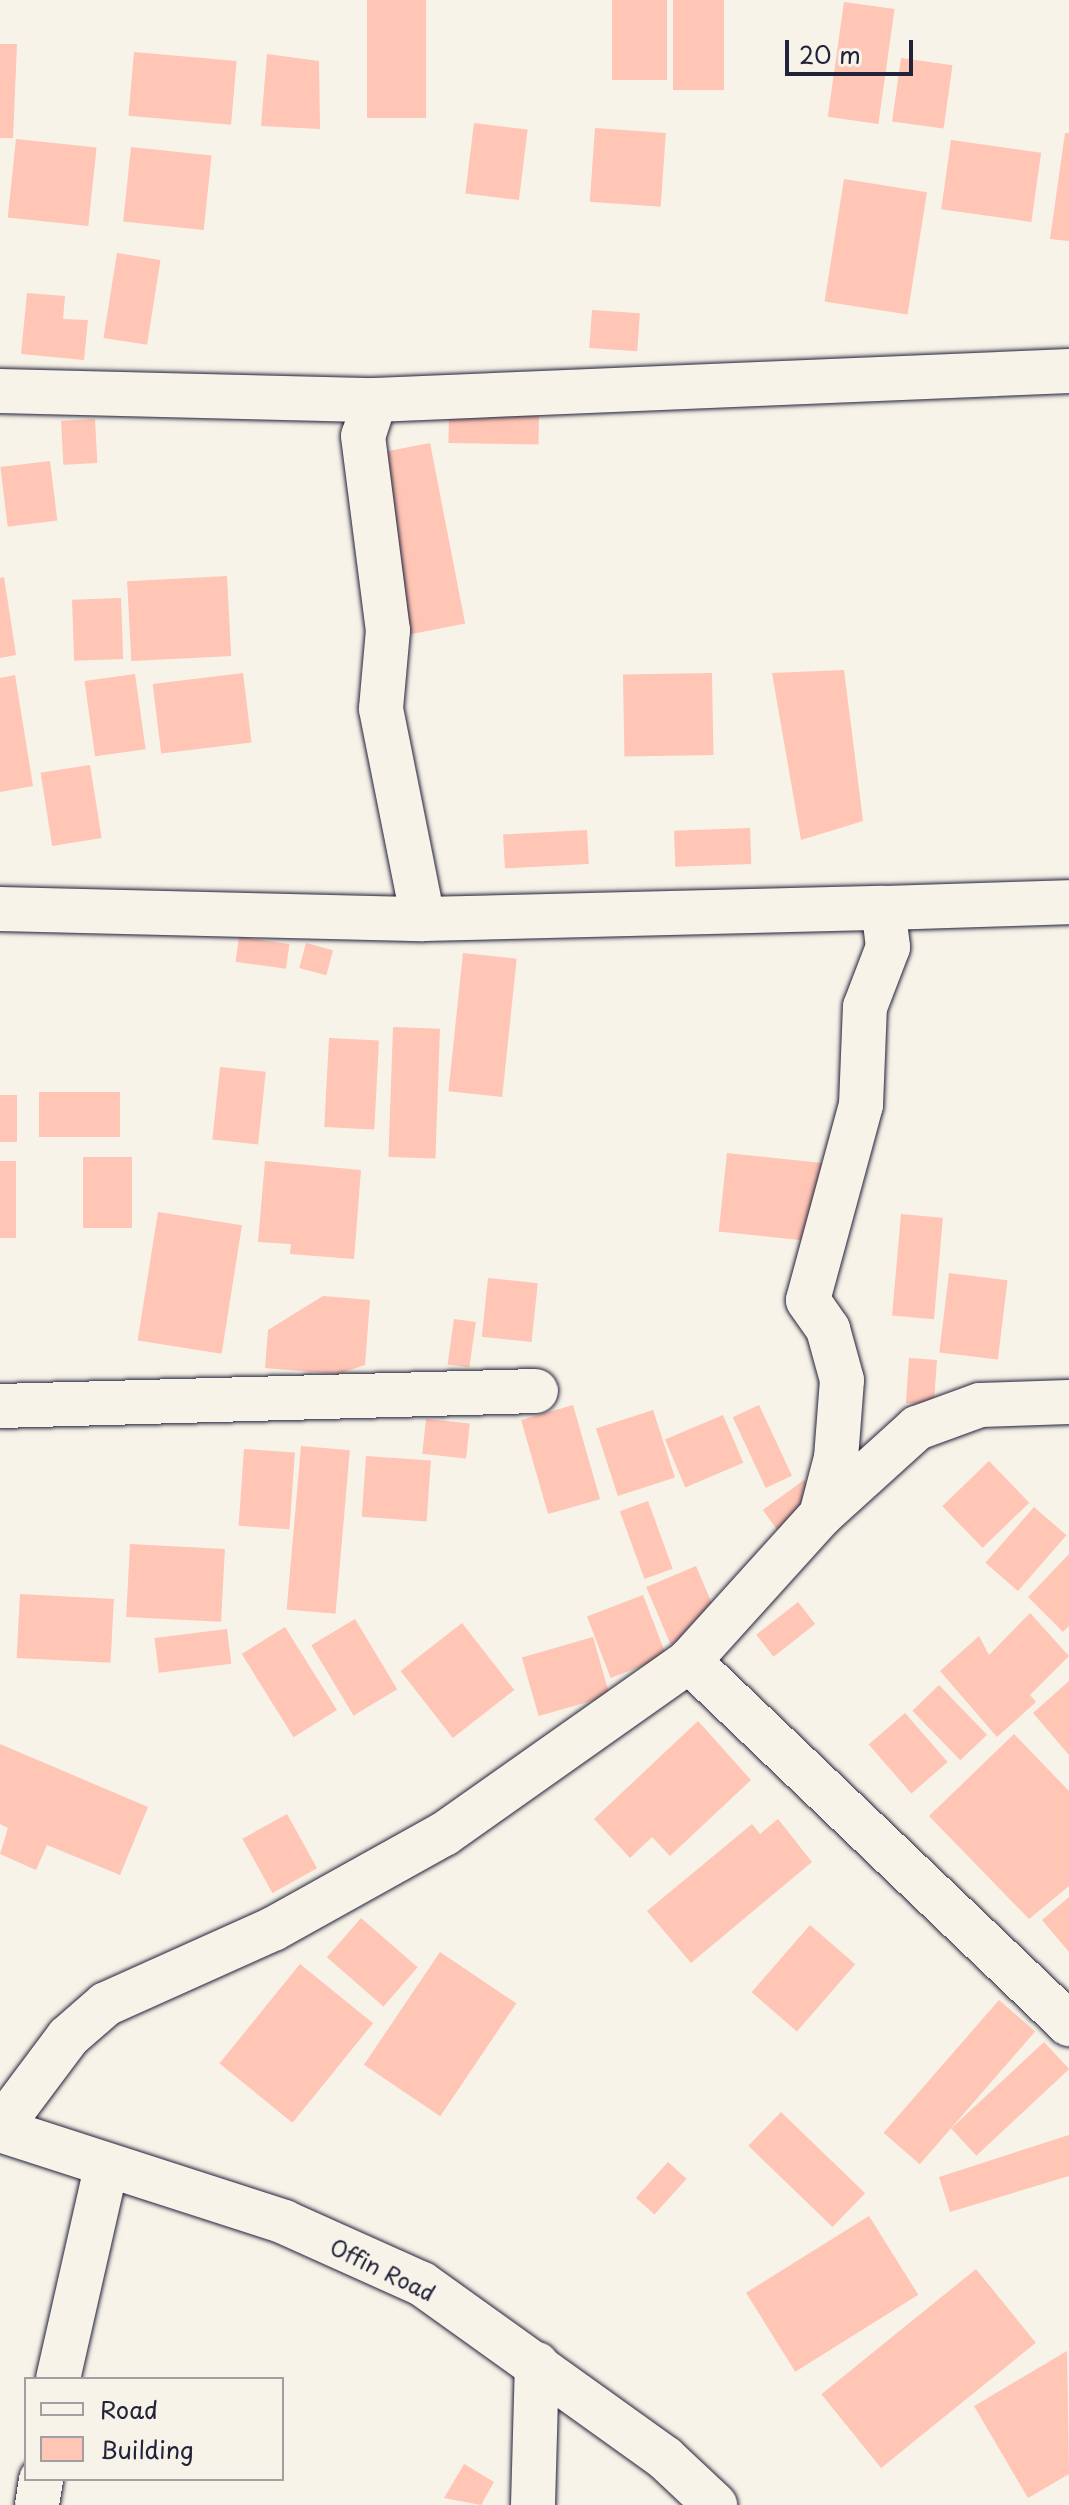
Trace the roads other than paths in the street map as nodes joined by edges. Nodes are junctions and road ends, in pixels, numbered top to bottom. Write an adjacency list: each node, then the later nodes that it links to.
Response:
1 (1069, 371): 3 (street)
2 (0, 391): 3 (street)
3 (375, 400): 7 (street)
4 (1069, 902): 5 (street)
5 (883, 908): 7 (street); 11 (street)
6 (0, 909): 7 (street)
7 (423, 919)
8 (536, 1391): 10 (street)
9 (1069, 1402): 11 (street)
10 (0, 1406)
11 (821, 1515): 12 (street)
12 (689, 1661): 13 (street); 14 (street)
13 (1069, 2024)
14 (0, 2129): 15 (street, Offin Road)
15 (106, 2167): 16 (street, Offin Road); 17 (street)
16 (537, 2364): 20 (street); 21 (street, Offin Road)
17 (58, 2377)
18 (41, 2481): 19 (street)
19 (37, 2505)
20 (533, 2505)
21 (715, 2505)

